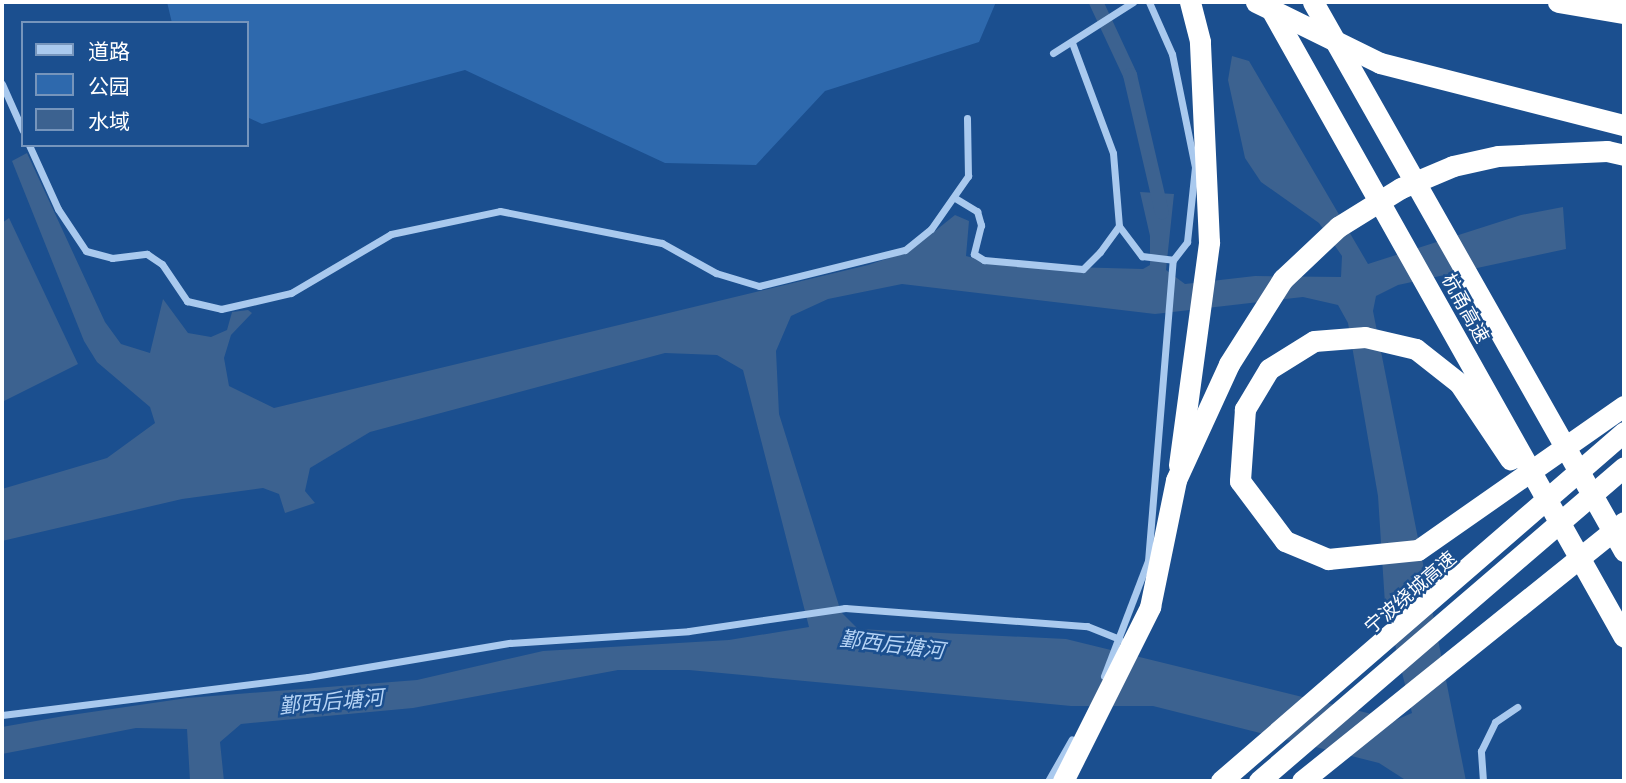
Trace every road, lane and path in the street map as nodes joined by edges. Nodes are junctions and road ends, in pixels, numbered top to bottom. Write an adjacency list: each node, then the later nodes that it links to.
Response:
1 (1149, 2): 19 (street)
2 (1190, 2): 23 (highway, bridge)
3 (1256, 2): 13 (highway, bridge)
4 (1267, 2): 25 (highway, 杭甬高速)
5 (1313, 2): 24 (highway, 杭甬高速)
6 (1558, 2): 8 (highway)
7 (1131, 3): 9 (street)
8 (1624, 13)
9 (1072, 43): 10 (street); 18 (street)
10 (1053, 53)
11 (2, 84): 14 (street)
12 (967, 118): 17 (street)
13 (1624, 125)
14 (21, 127)
15 (30, 147): 17 (street)
16 (1624, 155): 23 (highway, bridge)
17 (955, 198): 18 (street)
18 (1119, 226): 19 (street)
19 (1173, 260): 27 (street)
20 (1624, 406): 25 (highway, bridge)
21 (1624, 432): 32 (highway, 宁波绕城高速, bridge)
22 (1624, 467): 33 (highway, bridge)
23 (1176, 480): 31 (highway, bridge)
24 (1623, 541): 34 (highway, bridge)
25 (1596, 586): 26 (highway, 杭甬高速)
26 (1624, 637)
27 (1120, 639): 29 (street); 30 (street)
28 (1517, 706): 35 (street)
29 (2, 715)
30 (1048, 781)
31 (1063, 781)
32 (1221, 781)
33 (1259, 781)
34 (1302, 781)
35 (1483, 781)

